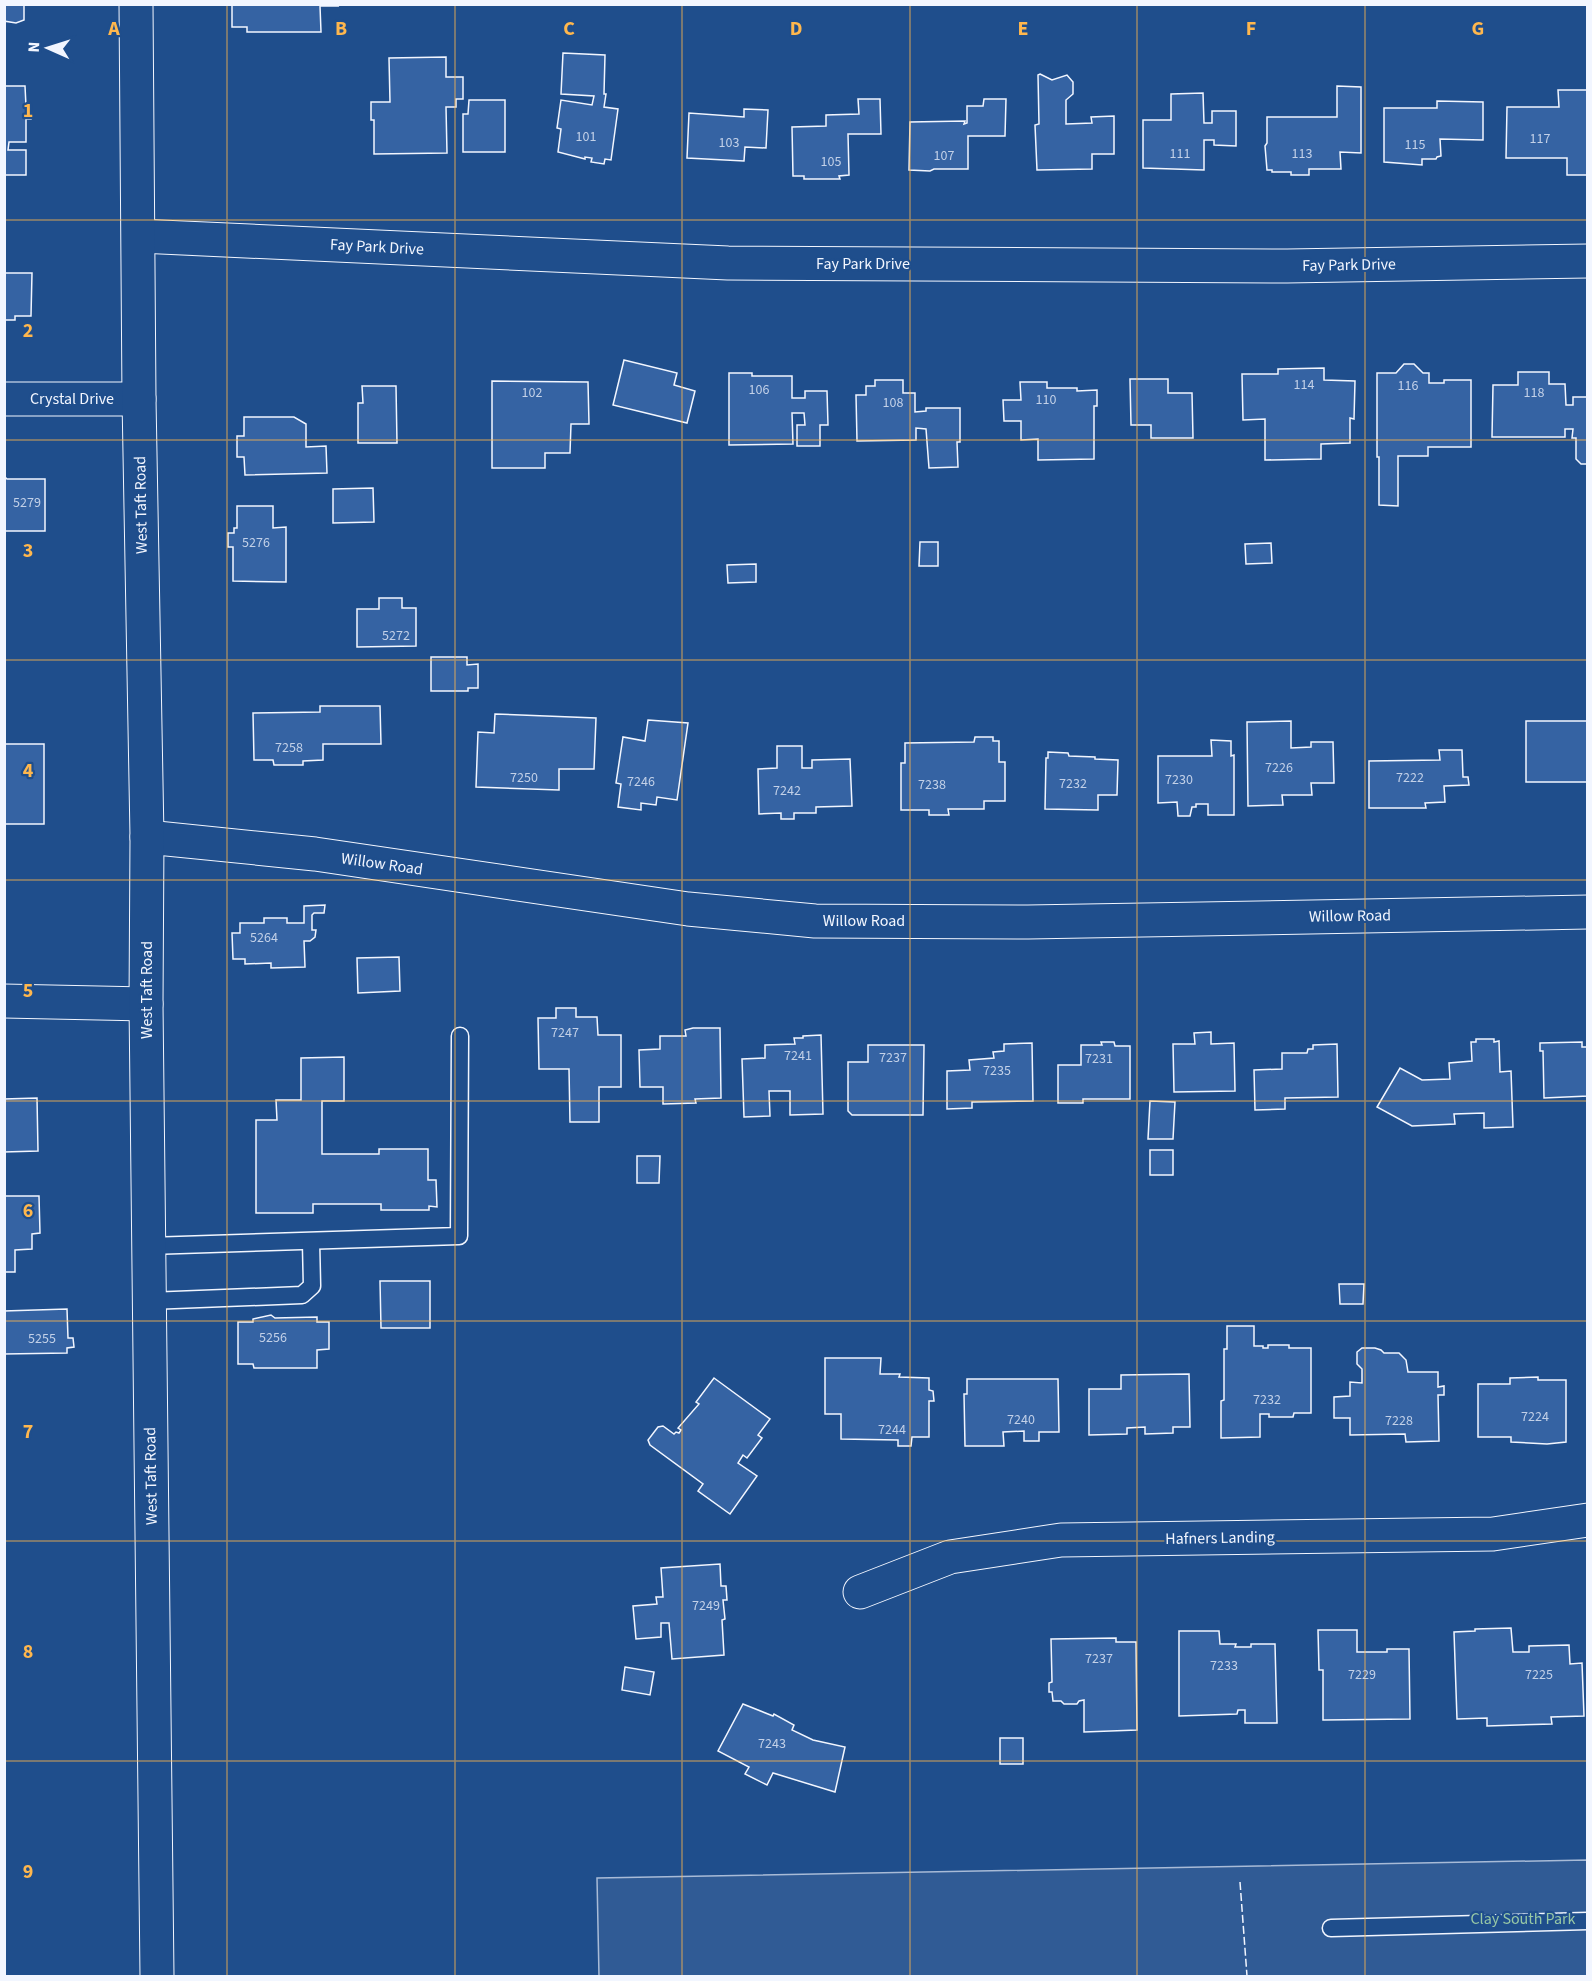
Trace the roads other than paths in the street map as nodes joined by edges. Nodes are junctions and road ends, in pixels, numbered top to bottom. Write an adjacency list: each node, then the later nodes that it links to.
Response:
1 (136, 4): 2 (street, West Taft Road)
2 (139, 236): 3 (street, Fay Park Drive); 5 (street, West Taft Road)
3 (1587, 261)
4 (4, 399): 5 (street, Crystal Drive)
5 (139, 399): 6 (street, West Taft Road)
6 (147, 837): 7 (street, Willow Road); 9 (street, West Taft Road)
7 (1587, 912)
8 (4, 1002): 9 (street)
9 (146, 1004): 12 (street, West Taft Road)
10 (460, 1036): 11 (lane)
11 (311, 1242): 12 (lane); 13 (lane)
12 (149, 1246): 13 (street, West Taft Road)
13 (149, 1301): 18 (street, West Taft Road)
14 (1587, 1520): 15 (street, Hafners Landing)
15 (860, 1592)
16 (1587, 1921): 17 (lane)
17 (1331, 1928)
18 (157, 1977)

